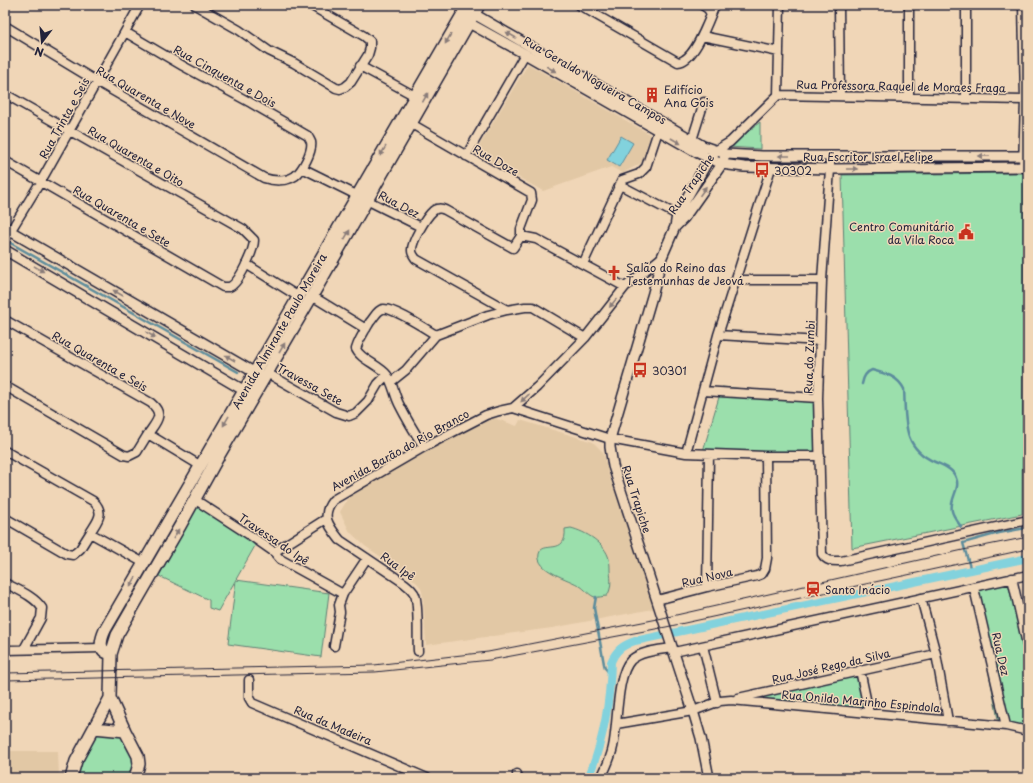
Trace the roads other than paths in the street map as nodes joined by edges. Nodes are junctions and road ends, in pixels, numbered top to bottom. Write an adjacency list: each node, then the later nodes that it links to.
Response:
1 (140, 5): 15 (street, Rua Trinta e Seis)
2 (195, 5): 19 (street)
3 (310, 5): 19 (street)
4 (579, 5): 16 (street)
5 (702, 5): 13 (street)
6 (715, 5): 13 (street)
7 (780, 5): 17 (street)
8 (839, 5): 26 (street)
9 (909, 5): 27 (street)
10 (966, 5): 28 (street)
11 (1023, 5): 20 (street)
12 (472, 12): 18 (street, Rua Geraldo Nogueira Campos); 22 (street, Rua Geraldo Nogueira Campos, one-way to 12); 25 (main road, Avenida Almirante Paulo Moreira, one-way to 25); 31 (main road, Avenida Almirante Paulo Moreira, one-way to 12)
13 (711, 14): 16 (street)
14 (5, 26): 21 (street, Rua Quarenta e Nove)
15 (126, 32): 21 (street, Rua Trinta e Seis); 45 (street, Rua Cinquenta e Dois)
16 (702, 36): 17 (street)
17 (779, 52): 24 (street)
18 (525, 54): 22 (street, Rua Geraldo Nogueira Campos, one-way to 22); 38 (street)
19 (360, 66): 25 (street)
20 (1026, 78): 29 (street)
21 (96, 81): 32 (street, Rua Trinta e Seis); 45 (street, Rua Quarenta e Nove)
22 (597, 90): 33 (street, Rua Geraldo Nogueira Campos); 34 (street, Rua Geraldo Nogueira Campos)
23 (5, 94): 32 (street, Rua Quarenta e Oito)
24 (778, 95): 26 (street, Rua Professora Raquel de Moraes Fraga); 35 (street)
25 (415, 96): 50 (main road, Avenida Almirante Paulo Moreira, one-way to 50)
26 (840, 96): 27 (street, Rua Professora Raquel de Moraes Fraga)
27 (909, 98): 28 (street, Rua Professora Raquel de Moraes Fraga)
28 (966, 98): 29 (street, Rua Professora Raquel de Moraes Fraga)
29 (1025, 100): 40 (street)
30 (704, 102): 34 (street)
31 (410, 123): 38 (street, Rua Doze); 50 (main road, Avenida Almirante Paulo Moreira)
32 (69, 130): 48 (street, Rua Trinta e Seis); 57 (street, Rua Quarenta e Oito)
33 (658, 131): 41 (street, Rua Geraldo Nogueira Campos, one-way to 41); 49 (street)
34 (692, 140): 36 (street, Rua Geraldo Nogueira Campos)
35 (730, 142): 36 (street); 37 (street)
36 (715, 151): 37 (street, Rua Escritor Israel Felipe); 41 (street, Rua Trapiche)
37 (726, 154): 39 (street, Rua Escritor Israel Felipe, one-way to 37); 43 (street, Rua Trapiche)
38 (466, 156): 54 (street, Rua Doze)
39 (830, 156): 40 (street, Rua Escritor Israel Felipe, one-way to 39); 47 (street, Rua do Zumbi)
40 (1026, 156): 44 (street)
41 (709, 159): 43 (street, Rua Escritor Israel Felipe); 51 (street, Rua Trapiche)
42 (5, 161): 48 (street, Rua Quarenta e Sete)
43 (722, 164): 46 (street, Rua Escritor Israel Felipe); 51 (street, Rua Trapiche, one-way to 43)
44 (1025, 167): 47 (street, Rua Escritor Israel Felipe, one-way to 44)
45 (302, 168): 50 (street, Rua Dez)
46 (771, 168): 47 (street, Rua Escritor Israel Felipe); 59 (street)
47 (830, 169): 60 (street, Rua do Zumbi)
48 (41, 181): 53 (street, Rua Trinta e Seis); 57 (street, Rua Quarenta e Sete)
49 (620, 185): 51 (street); 58 (street)
50 (362, 197): 52 (street, Rua Dez); 62 (main road, Avenida Almirante Paulo Moreira); 63 (main road, Avenida Almirante Paulo Moreira, one-way to 50)
51 (681, 216): 56 (street, Rua Trapiche)
52 (421, 228): 54 (street); 64 (street)
53 (7, 234): 71 (street, one-way to 53)
54 (521, 236): 58 (street)
55 (5, 250): 75 (street, one-way to 75)
56 (662, 257): 61 (street, Avenida Barão do Rio Branco); 79 (street, Rua Trapiche)
57 (246, 264): 62 (street)
58 (584, 264): 61 (street)
59 (735, 280): 60 (street); 68 (street)
60 (822, 280): 70 (street, Rua do Zumbi)
61 (625, 287): 69 (street, Avenida Barão do Rio Branco, one-way to 69)
62 (300, 296): 71 (main road, Avenida Almirante Paulo Moreira)
63 (312, 296): 66 (street); 71 (main road, Avenida Almirante Paulo Moreira, one-way to 63)
64 (507, 310): 67 (street); 69 (street)
65 (5, 320): 78 (street, Rua Quarenta e Seis)
66 (366, 329): 67 (street); 72 (street)
67 (436, 335): 72 (street)
68 (718, 335): 70 (street); 74 (street)
69 (585, 338): 77 (street, Avenida Barão do Rio Branco, one-way to 77)
70 (820, 342): 76 (street, Rua do Zumbi)
71 (262, 374): 72 (street, Travessa Sete); 75 (main road, Avenida Almirante Paulo Moreira)
72 (389, 378): 80 (street)
73 (5, 386): 78 (street)
74 (703, 391): 76 (street); 82 (street)
75 (248, 393): 86 (main road, Avenida Almirante Paulo Moreira, one-way to 86); 87 (main road, Avenida Almirante Paulo Moreira)
76 (818, 398): 85 (street, Rua do Zumbi)
77 (513, 408): 79 (street); 80 (street, Avenida Barão do Rio Branco)
78 (148, 434): 86 (street)
79 (610, 440): 82 (street); 104 (street, Rua Trapiche)
80 (424, 447): 89 (street, Avenida Barão do Rio Branco)
81 (5, 451): 91 (street)
82 (686, 452): 83 (street)
83 (709, 454): 84 (street); 100 (street)
84 (766, 456): 85 (street); 100 (street, Rua Nova)
85 (820, 456): 90 (street, Rua do Zumbi)
86 (201, 466): 92 (main road, Avenida Almirante Paulo Moreira)
87 (194, 499): 93 (main road, Avenida Almirante Paulo Moreira, one-way to 87); 94 (street, Travessa do Ipê)
88 (5, 518): 91 (street)
89 (326, 519): 94 (street); 95 (street, Rua Ipê)
90 (1026, 521)
91 (90, 533): 96 (street)
92 (154, 546): 93 (main road); 96 (main road, Avenida Almirante Paulo Moreira)
93 (165, 551): 111 (main road, Avenida Almirante Paulo Moreira)
94 (274, 552): 102 (street, Travessa do Ipê)
95 (366, 558): 102 (street); 112 (street, Rua Ipê)
96 (144, 563): 111 (main road, Avenida Almirante Paulo Moreira, one-way to 111)
97 (1028, 575): 98 (street)
98 (1012, 578): 101 (street); 109 (street)
99 (5, 583): 108 (street)
100 (707, 587): 104 (street, Rua Nova)
101 (974, 588): 103 (street); 123 (street, Rua Dez)
102 (343, 594): 105 (street)
103 (921, 598): 106 (street); 113 (street)
104 (657, 600): 107 (street, Rua Trapiche)
105 (334, 646)
106 (703, 646): 107 (street); 118 (street)
107 (672, 647): 119 (street, Rua Trapiche); 122 (street)
108 (24, 649): 110 (street); 111 (street)
109 (1028, 649)
110 (5, 650)
111 (106, 651): 116 (main road, Avenida Almirante Paulo Moreira)
112 (418, 651)
113 (936, 654): 114 (street, Rua José Rego da Silva); 121 (street)
114 (860, 670): 117 (street, Rua José Rego da Silva); 120 (street)
115 (249, 680): 129 (street, Rua da Madeira)
116 (110, 698): 124 (main road, Avenida Almirante Paulo Moreira); 126 (main road, Avenida Almirante Paulo Moreira)
117 (732, 700): 118 (street, Rua Onildo Marinho Espindola); 120 (street, Rua Onildo Marinho Espindola)
118 (717, 703): 119 (street, Rua Onildo Marinho Espindola)
119 (693, 711): 122 (street, Rua Onildo Marinho Espindola); 131 (street, Rua Trapiche)
120 (869, 714): 121 (street, Rua Onildo Marinho Espindola)
121 (948, 721): 123 (street, Rua Onildo Marinho Espindola)
122 (616, 724): 130 (street)
123 (1006, 726): 125 (street, Rua Onildo Marinho Espindola)
124 (94, 728): 126 (main road); 127 (main road, Avenida Almirante Paulo Moreira)
125 (1028, 730)
126 (125, 731): 128 (main road, Avenida Almirante Paulo Moreira)
127 (71, 778)
128 (135, 778)
129 (427, 778)
130 (601, 778)
131 (709, 778)

